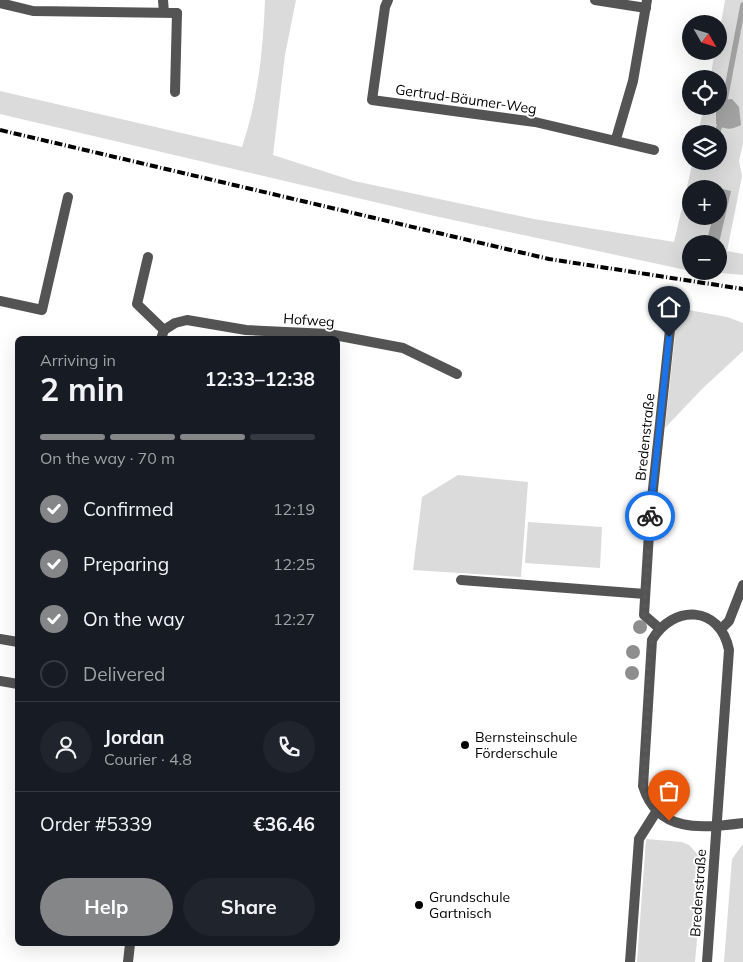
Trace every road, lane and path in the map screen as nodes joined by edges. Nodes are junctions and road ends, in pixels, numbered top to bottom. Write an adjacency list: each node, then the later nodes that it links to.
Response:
1 (164, 0): 6 (street)
2 (388, 0): 8 (street, Gertrud-Bäumer-Weg)
3 (595, 0): 5 (street)
4 (0, 3): 6 (street)
5 (646, 4): 8 (street)
6 (164, 13): 7 (street)
7 (175, 92)
8 (616, 139): 9 (street, Gertrud-Bäumer-Weg)
9 (654, 150)
10 (68, 197): 12 (street)
11 (148, 257): 14 (street)
12 (0, 301)
13 (673, 302): 20 (street, Bredenstraße)
14 (163, 335): 15 (street, Hofweg)
15 (340, 336)
16 (340, 336): 17 (street, Hofweg)
17 (457, 374)
18 (461, 580): 20 (street)
19 (743, 585): 22 (street)
20 (646, 594): 21 (street, Bredenstraße)
21 (659, 628): 22 (street); 27 (street)
22 (721, 629): 29 (street, Bredenstraße)
23 (0, 639): 24 (street)
24 (15, 642)
25 (0, 681): 26 (street)
26 (15, 684)
27 (656, 812): 29 (street); 32 (street)
28 (743, 823): 29 (street)
29 (717, 826): 33 (street, Bredenstraße)
30 (130, 946): 31 (street)
31 (128, 962)
32 (630, 962)
33 (707, 962)

